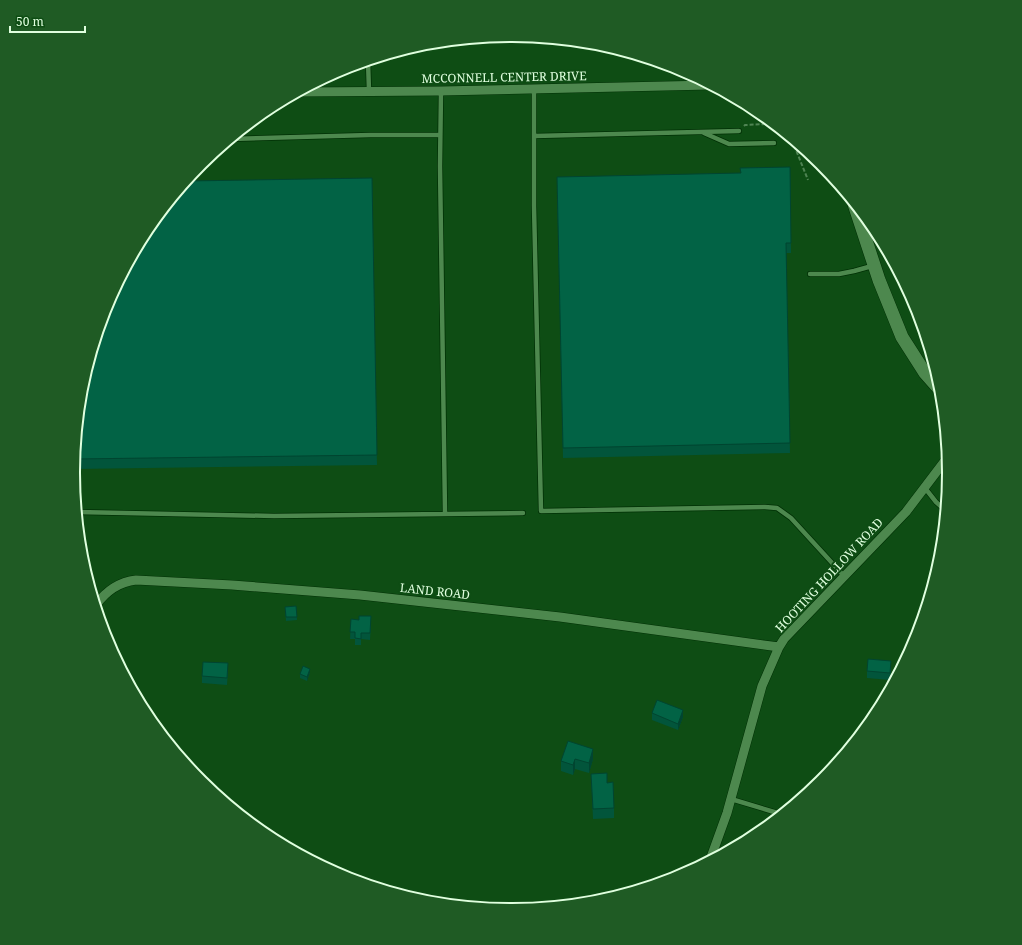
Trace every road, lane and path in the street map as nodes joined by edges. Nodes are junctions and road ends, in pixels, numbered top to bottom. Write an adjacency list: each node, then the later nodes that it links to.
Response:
1 (368, 67): 5 (lane)
2 (692, 82): 3 (street, MCCONNELL CENTER DRIVE)
3 (534, 89): 6 (street, MCCONNELL CENTER DRIVE); 11 (lane)
4 (312, 91): 5 (street, MCCONNELL CENTER DRIVE)
5 (369, 91): 6 (street, MCCONNELL CENTER DRIVE)
6 (441, 91): 10 (lane)
7 (763, 124): 8 (path)
8 (739, 131): 9 (lane)
9 (702, 132): 11 (lane); 13 (lane)
10 (440, 135): 12 (lane); 25 (lane)
11 (534, 136): 26 (lane)
12 (240, 139)
13 (774, 143)
14 (796, 150): 15 (path)
15 (808, 180)
16 (864, 225): 17 (street)
17 (874, 265): 18 (lane); 19 (street)
18 (810, 274)
19 (931, 380)
20 (942, 465): 21 (street, HOOTING HOLLOW ROAD)
21 (924, 487): 22 (lane); 26 (street, HOOTING HOLLOW ROAD)
22 (940, 506)
23 (82, 512): 25 (lane)
24 (523, 513): 25 (lane)
25 (445, 514)
26 (844, 576): 28 (street, HOOTING HOLLOW ROAD)
27 (100, 600): 28 (street, LAND ROAD)
28 (779, 647): 29 (street, HOOTING HOLLOW ROAD)
29 (731, 799): 30 (lane); 31 (street, HOOTING HOLLOW ROAD)
30 (775, 812)
31 (713, 852)

